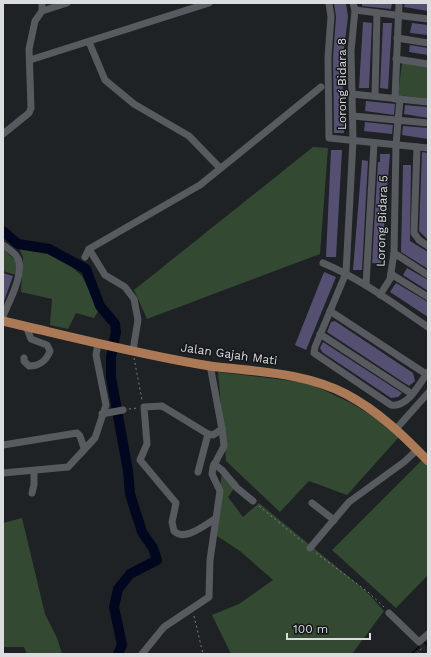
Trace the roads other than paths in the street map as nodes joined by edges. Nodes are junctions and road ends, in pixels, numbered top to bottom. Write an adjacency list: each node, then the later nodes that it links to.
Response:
1 (67, 3): 6 (street)
2 (209, 3): 11 (street)
3 (330, 3): 25 (street)
4 (399, 3): 8 (street, Lorong Bidara 5)
5 (354, 6): 7 (street); 17 (street, Lorong Bidara 8)
6 (42, 7): 14 (street)
7 (377, 13): 8 (street); 18 (street)
8 (398, 15): 9 (street); 10 (street, Lorong Bidara 5)
9 (428, 19)
10 (397, 38): 12 (street); 13 (street, Lorong Bidara 5)
11 (89, 42): 14 (street); 30 (street)
12 (428, 43)
13 (396, 59): 15 (street); 19 (street, Lorong Bidara 5)
14 (30, 60): 24 (street)
15 (428, 64)
16 (321, 87): 30 (street)
17 (352, 94): 18 (street); 21 (street, Lorong Bidara 8)
18 (374, 96): 19 (street)
19 (397, 99): 20 (street); 22 (street, Lorong Bidara 5)
20 (428, 102)
21 (353, 116): 22 (street); 25 (street, Lorong Bidara 8)
22 (398, 120): 23 (street); 27 (street, Lorong Bidara 5)
23 (428, 123)
24 (3, 134)
25 (353, 140): 26 (street); 37 (street, Lorong Bidara 8)
26 (374, 143): 27 (street); 40 (street)
27 (396, 145): 28 (street); 34 (street, Lorong Bidara 5)
28 (417, 147): 29 (street); 32 (street)
29 (428, 148)
30 (220, 168): 33 (street)
31 (3, 245): 44 (street)
32 (428, 246)
33 (89, 249): 35 (street); 50 (street)
34 (394, 253): 38 (street, Lorong Bidara 5); 39 (street)
35 (85, 257)
36 (323, 263): 37 (street)
37 (346, 273): 40 (street); 43 (street, Lorong Bidara 8)
38 (391, 274): 41 (street, Lorong Bidara 5); 42 (street)
39 (428, 275)
40 (366, 285): 41 (street)
41 (380, 294): 47 (street)
42 (428, 297)
43 (330, 311): 48 (street, Lorong Bidara 8); 53 (street)
44 (3, 316)
45 (3, 321): 46 (main road, Jalan Gajah Mati)
46 (26, 326): 49 (main road, Jalan Gajah Mati); 51 (street)
47 (428, 327)
48 (320, 334): 55 (street); 55 (street, Lorong Bidara 8)
49 (101, 344): 50 (main road, Jalan Gajah Mati); 57 (street)
50 (133, 350): 52 (main road, Jalan Gajah Mati)
51 (24, 358)
52 (210, 366): 58 (street); 59 (main road, Jalan Gajah Mati)
53 (427, 373): 55 (street)
54 (428, 393): 59 (street)
55 (412, 394)
56 (123, 410): 57 (street)
57 (102, 414): 62 (street)
58 (222, 429): 60 (street); 65 (street)
59 (396, 429): 63 (main road, Jalan Gajah Mati)
60 (208, 434): 67 (street); 72 (street)
61 (3, 445): 62 (street)
62 (84, 448): 66 (street)
63 (417, 450): 64 (main road, Jalan Gajah Mati); 73 (street)
64 (428, 461)
65 (214, 464): 70 (street); 72 (street)
66 (34, 471): 68 (street); 69 (street)
67 (198, 472)
68 (3, 473)
69 (32, 493)
70 (253, 501)
71 (312, 503): 73 (street)
72 (215, 519): 77 (street)
73 (334, 520): 74 (street)
74 (310, 548)
75 (389, 613): 76 (street)
76 (428, 634)
77 (142, 654)

